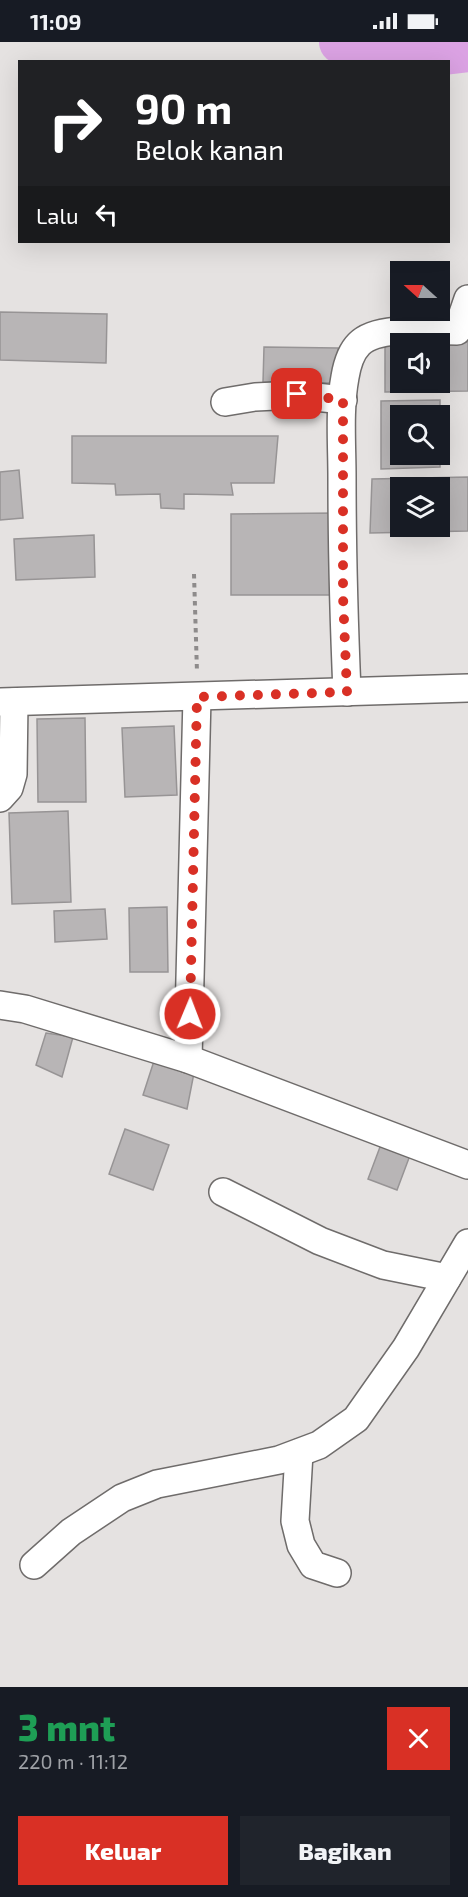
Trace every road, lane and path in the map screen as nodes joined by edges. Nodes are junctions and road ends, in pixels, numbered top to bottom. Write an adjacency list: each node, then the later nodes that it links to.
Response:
1 (468, 299): 2 (street)
2 (462, 331): 3 (street)
3 (343, 400): 4 (street); 7 (street)
4 (225, 402)
5 (194, 574): 8 (path)
6 (468, 688): 7 (street)
7 (347, 692): 8 (street)
8 (197, 697): 9 (street); 12 (street)
9 (7, 702): 10 (street)
10 (0, 798)
11 (0, 1005): 12 (street)
12 (188, 1059): 13 (street)
13 (468, 1165)
14 (223, 1192): 16 (street)
15 (468, 1243): 16 (street)
16 (447, 1278): 17 (street)
17 (299, 1453): 18 (street); 19 (street)
18 (34, 1565)
19 (337, 1573)

